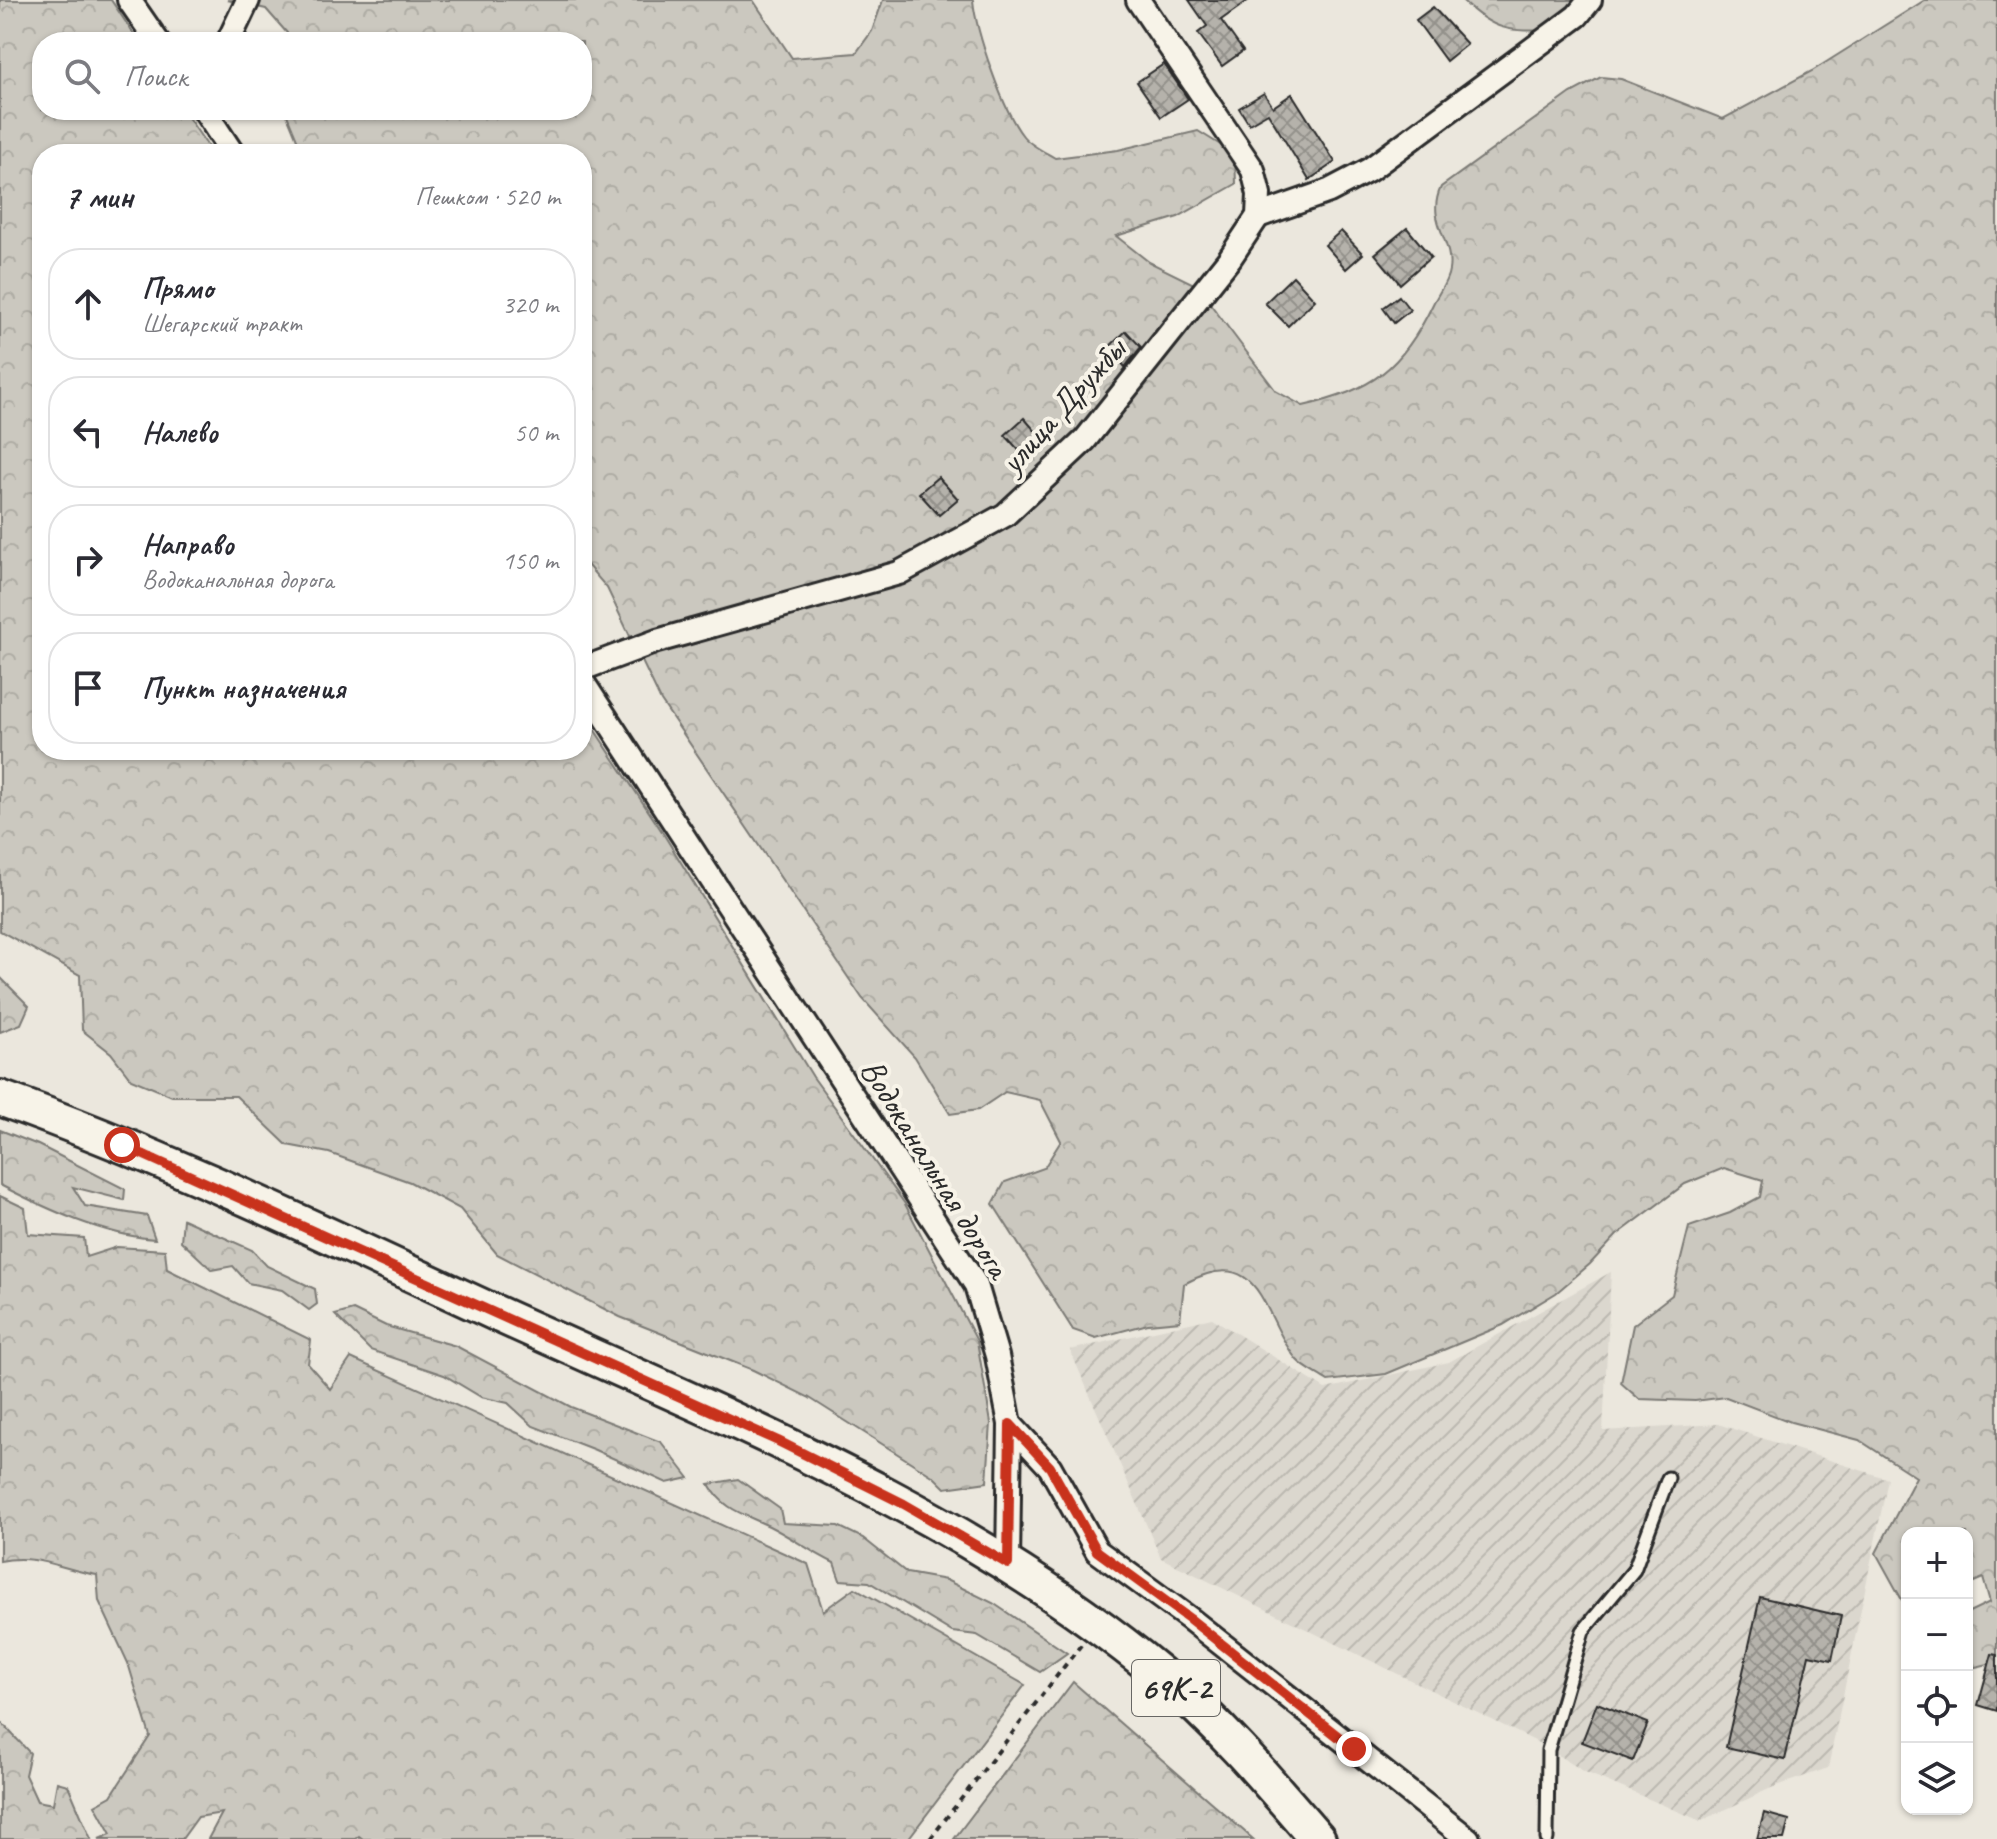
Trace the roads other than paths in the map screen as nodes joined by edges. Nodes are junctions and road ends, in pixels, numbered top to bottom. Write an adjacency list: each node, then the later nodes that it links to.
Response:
1 (129, 0): 5 (street)
2 (248, 0): 6 (street)
3 (1138, 0): 9 (street)
4 (1590, 0): 9 (street)
5 (151, 32)
6 (233, 32)
7 (211, 120): 8 (street)
8 (226, 144)
9 (1258, 216): 10 (street, улица Дружбы)
10 (592, 665)
11 (592, 696): 13 (street, Водоканальная дорога)
12 (0, 1098): 15 (main road, 69К-2)
13 (1010, 1424): 15 (street, Водоканальная дорога); 17 (street)
14 (1668, 1478): 18 (lane)
15 (1008, 1564): 16 (main road, 69К-2)
16 (1318, 1839)
17 (1468, 1839)
18 (1547, 1839)

